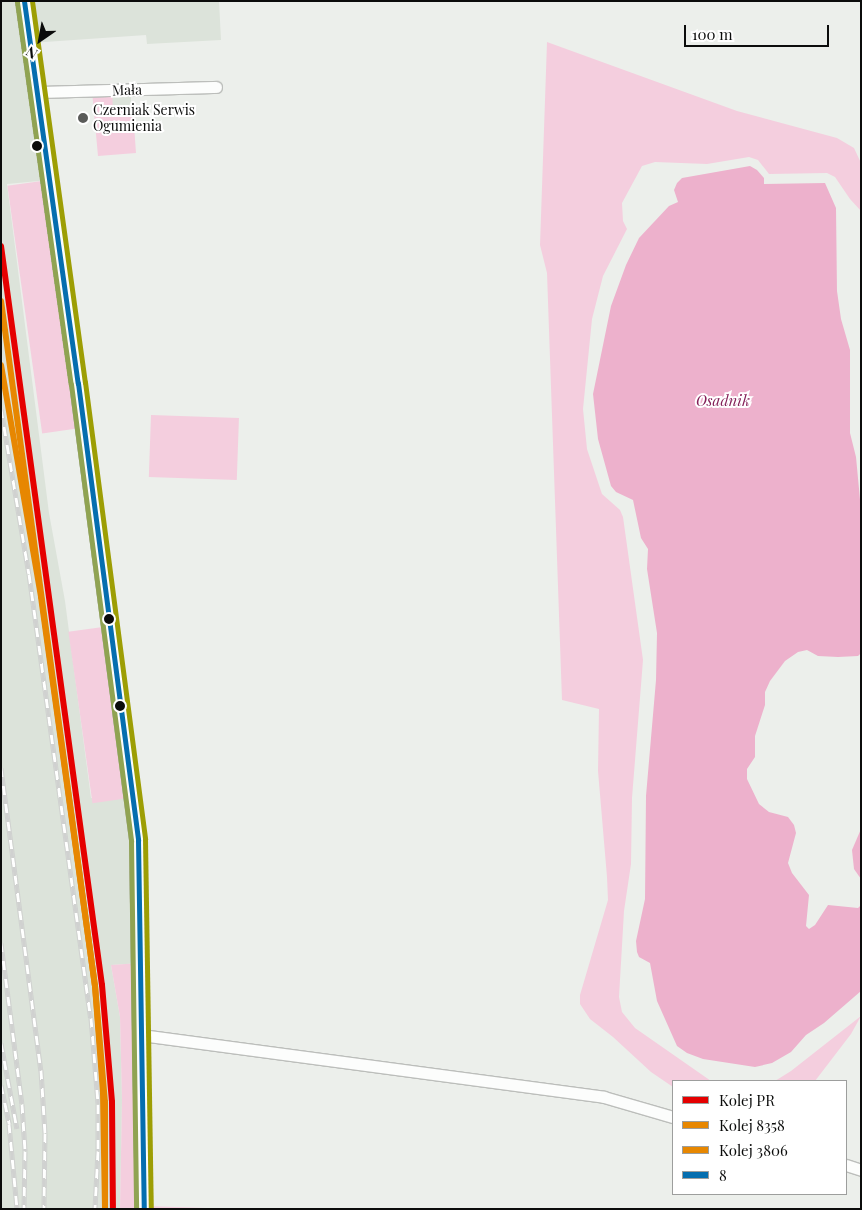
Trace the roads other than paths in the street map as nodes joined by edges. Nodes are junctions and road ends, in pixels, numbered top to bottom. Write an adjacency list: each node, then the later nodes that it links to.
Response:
1 (24, 1): 3 (main road)
2 (216, 87): 3 (street, Mała)
3 (37, 92): 4 (main road)
4 (141, 1035): 5 (street); 8 (main road)
5 (672, 1117)
6 (847, 1165): 7 (street)
7 (861, 1170)
8 (144, 1209)

